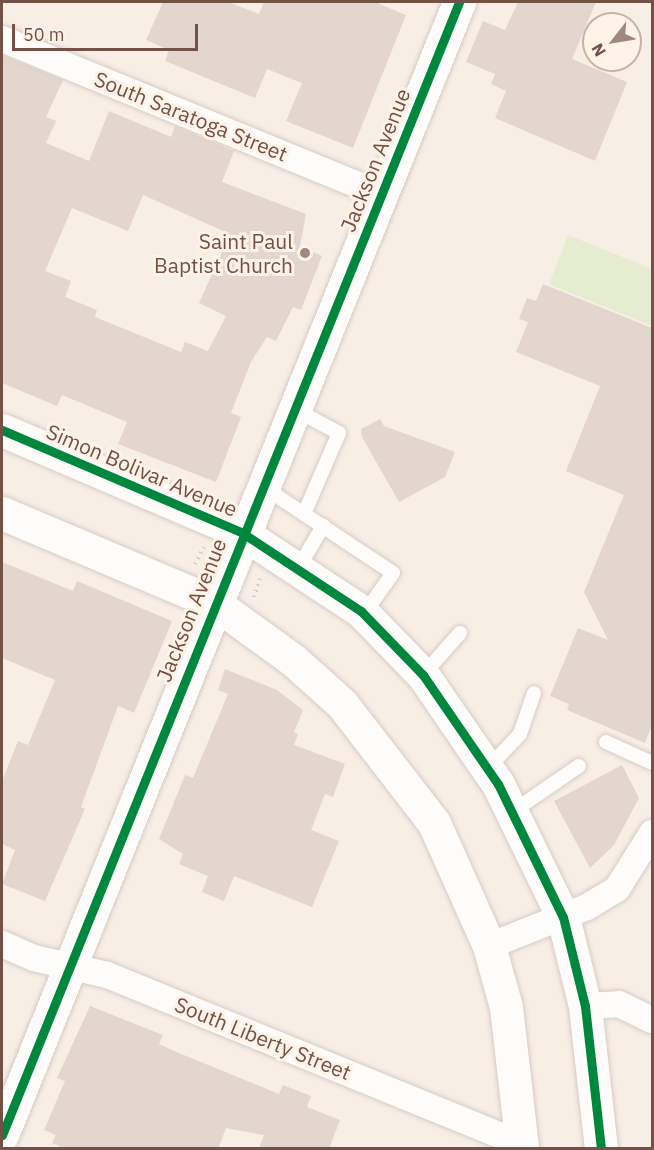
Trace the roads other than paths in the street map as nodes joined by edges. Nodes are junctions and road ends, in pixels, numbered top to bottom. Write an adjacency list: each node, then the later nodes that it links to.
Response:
1 (459, 2): 3 (street, Jackson Avenue)
2 (2, 39): 3 (street, South Saratoga Street)
3 (380, 194): 4 (street, Jackson Avenue)
4 (292, 408): 6 (street, Jackson Avenue); 8 (lane)
5 (2, 430): 10 (street, Simon Bolivar Avenue)
6 (260, 485): 8 (lane); 10 (street, Jackson Avenue)
7 (2, 513): 12 (street)
8 (304, 514): 9 (lane)
9 (324, 526): 11 (lane); 13 (lane)
10 (241, 532): 11 (street, Simon Bolivar Avenue); 12 (street, Jackson Avenue)
11 (299, 567): 13 (street, Simon Bolivar Avenue)
12 (213, 602): 25 (street); 26 (street, Jackson Avenue)
13 (364, 614): 15 (street, Simon Bolivar Avenue)
14 (460, 633): 15 (lane)
15 (423, 675): 20 (street, Simon Bolivar Avenue)
16 (534, 693): 20 (lane)
17 (606, 742): 18 (lane)
18 (652, 763)
19 (579, 766): 21 (lane)
20 (488, 768): 21 (street, Simon Bolivar Avenue)
21 (512, 812): 23 (street, Simon Bolivar Avenue)
22 (652, 833): 23 (street)
23 (563, 917): 25 (street); 27 (street, Simon Bolivar Avenue)
24 (2, 944): 26 (street, South Liberty Street)
25 (489, 946): 30 (street)
26 (70, 966): 29 (street, Jackson Avenue); 30 (street, South Liberty Street)
27 (585, 1006): 28 (street); 31 (street, Simon Bolivar Avenue)
28 (652, 1020)
29 (2, 1135)
30 (521, 1146)
31 (601, 1149)

